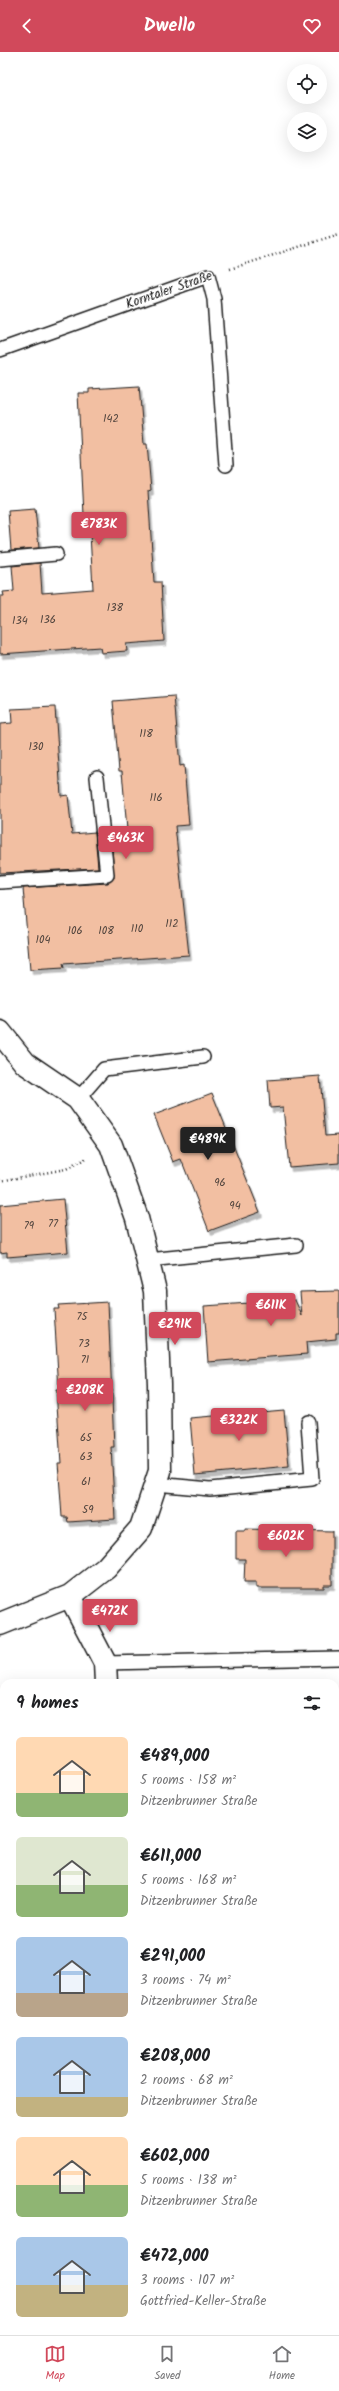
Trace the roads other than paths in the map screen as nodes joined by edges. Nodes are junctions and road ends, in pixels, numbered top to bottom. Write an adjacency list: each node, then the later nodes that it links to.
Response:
1 (0, 350): 2 (lane, Korntaler Straße)
2 (226, 465)
3 (56, 554): 4 (lane)
4 (0, 559)
5 (97, 777): 6 (lane)
6 (0, 882)
7 (0, 1032): 9 (street)
8 (203, 1057): 9 (lane)
9 (78, 1099): 11 (street)
10 (296, 1245): 11 (lane)
11 (148, 1260): 13 (street)
12 (308, 1422): 13 (lane)
13 (156, 1484): 14 (street)
14 (70, 1596): 15 (street); 17 (street)
15 (0, 1624)
16 (339, 1658): 17 (lane)
17 (105, 1673)

